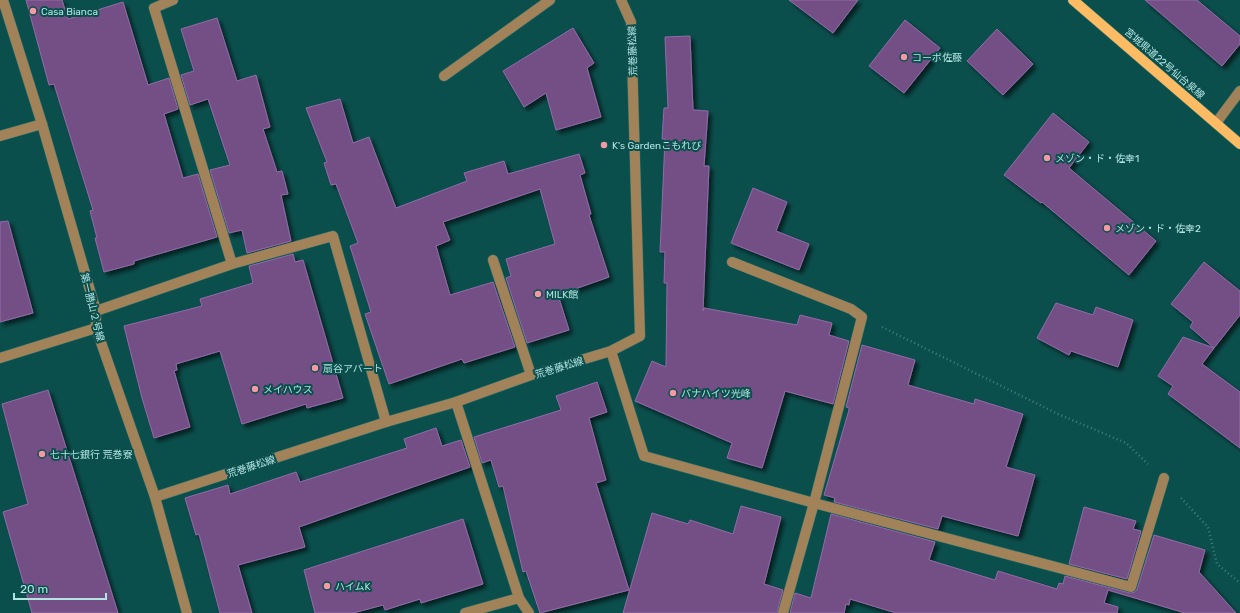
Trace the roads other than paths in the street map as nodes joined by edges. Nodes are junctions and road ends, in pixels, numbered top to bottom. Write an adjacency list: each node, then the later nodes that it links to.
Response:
1 (3, 0): 9 (street, 第一勝山２号線)
2 (173, 0): 6 (street)
3 (550, 0): 7 (street)
4 (621, 0): 18 (street, 荒巻藤松線)
5 (1073, 0): 10 (main road, 宮城県道22号仙台泉線)
6 (153, 4): 15 (street)
7 (444, 76)
8 (1240, 91): 10 (street)
9 (42, 124): 11 (street); 16 (street, 第一勝山２号線)
10 (1216, 124): 12 (main road, 宮城県道22号仙台泉線)
11 (0, 136)
12 (1240, 144)
13 (493, 260): 20 (street)
14 (732, 262): 25 (street)
15 (232, 264): 16 (street); 22 (street)
16 (96, 310): 17 (street, 第一勝山２号線)
17 (96, 328): 19 (street); 24 (street, 第一勝山２号線)
18 (611, 351): 20 (street, 荒巻藤松線); 25 (street)
19 (0, 358)
20 (531, 375): 21 (street, 荒巻藤松線)
21 (456, 402): 22 (street, 荒巻藤松線); 26 (street)
22 (386, 422): 24 (street, 荒巻藤松線)
23 (1164, 478): 25 (street)
24 (155, 497): 27 (street, 第一勝山２号線)
25 (814, 503): 30 (street)
26 (519, 598): 28 (street); 29 (street)
27 (187, 613)
28 (465, 613)
29 (529, 613)
30 (783, 613)

